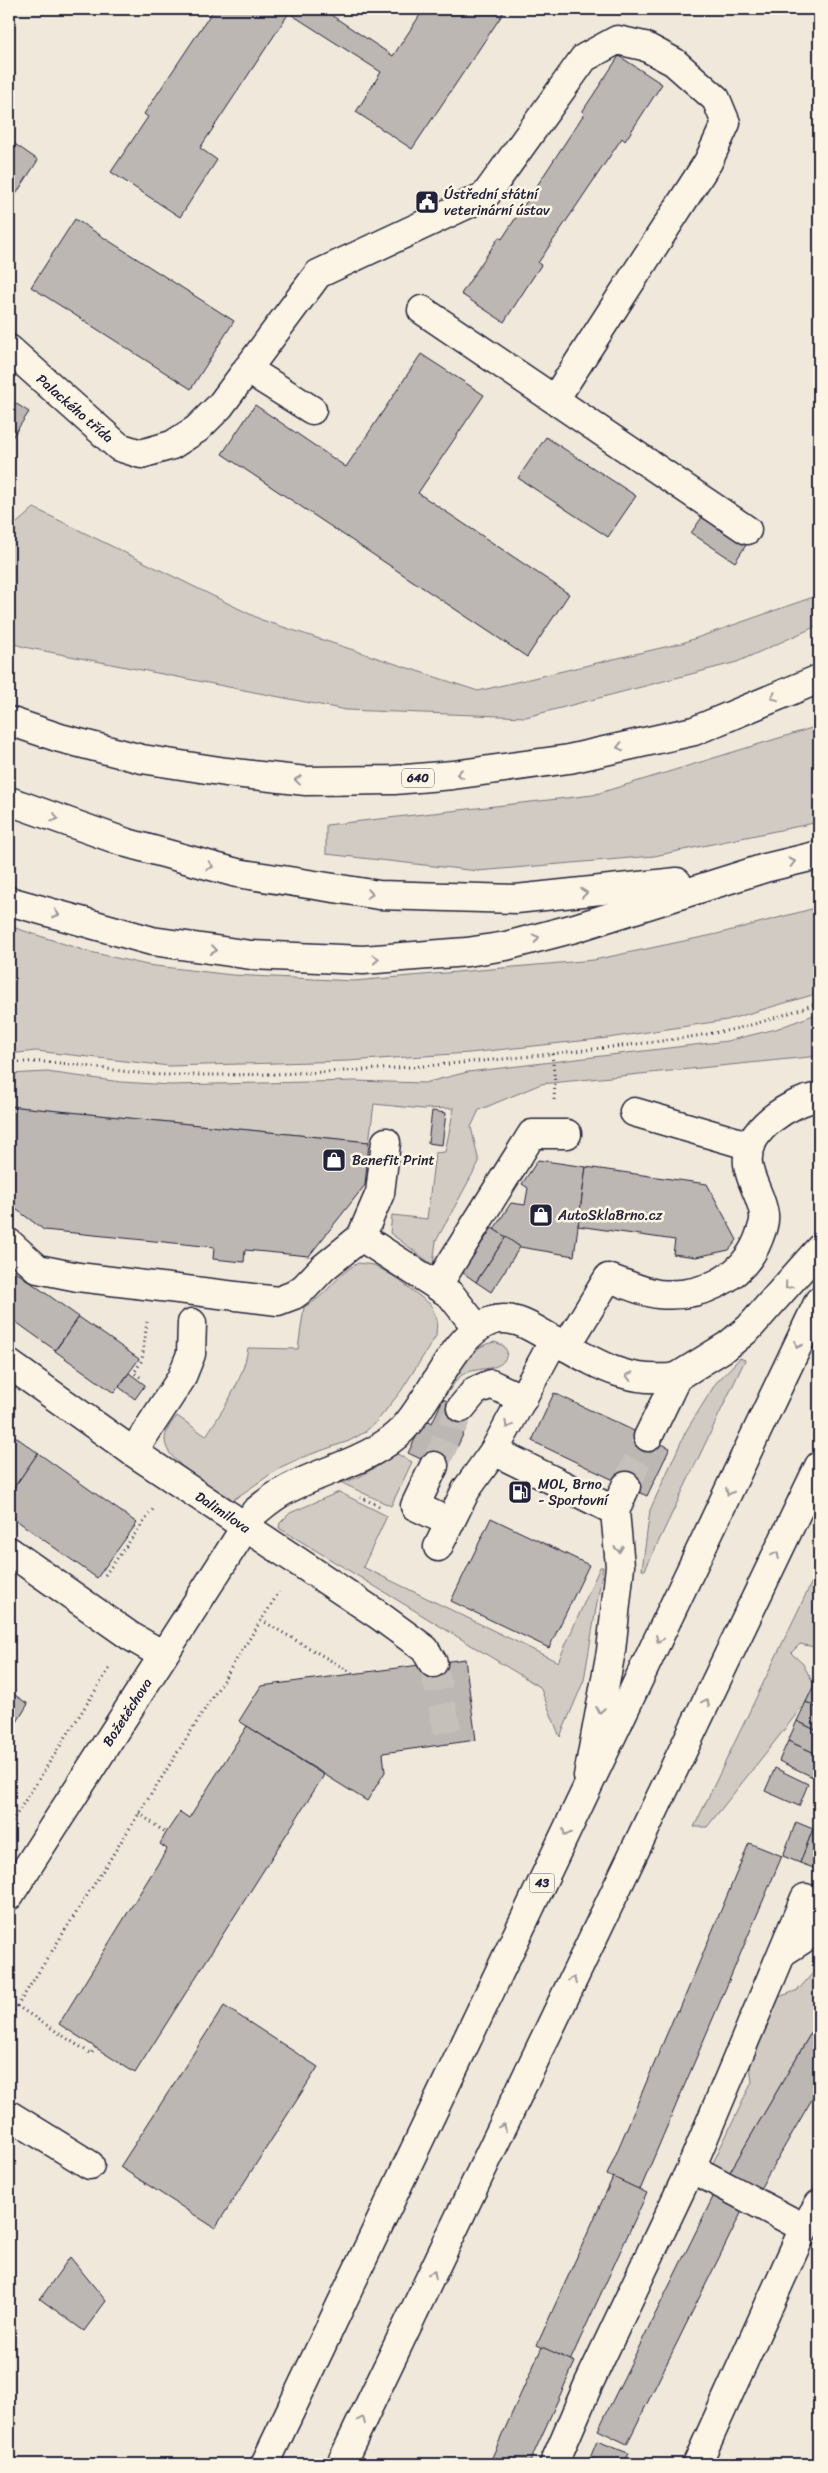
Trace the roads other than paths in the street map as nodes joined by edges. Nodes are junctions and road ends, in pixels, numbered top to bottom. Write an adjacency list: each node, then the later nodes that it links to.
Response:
1 (422, 310): 4 (main road)
2 (9, 349): 3 (main road, Palackého třída)
3 (247, 369): 4 (main road); 5 (main road)
4 (555, 399): 6 (main road)
5 (312, 410)
6 (747, 530)
7 (819, 679): 8 (main road, 640, one-way to 8)
8 (9, 720)
9 (9, 802): 11 (main road, one-way to 11)
10 (819, 855): 11 (main road, one-way to 10)
11 (765, 868): 12 (main road, one-way to 11)
12 (9, 901)
13 (819, 1097): 17 (main road)
14 (634, 1112): 17 (main road)
15 (567, 1134): 21 (main road)
16 (386, 1142): 18 (main road)
17 (751, 1146): 25 (main road)
18 (362, 1237): 19 (main road); 21 (main road)
19 (9, 1243)
20 (819, 1249): 27 (main road, one-way to 27)
21 (437, 1286): 24 (main road)
22 (819, 1301): 43 (main road, 43, one-way to 43)
23 (192, 1323): 32 (main road)
24 (477, 1328): 25 (main road); 38 (main road, Božetěchova)
25 (560, 1344): 27 (main road, one-way to 25); 28 (main road)
26 (9, 1364): 32 (main road, Dalimilova)
27 (677, 1377): 30 (main road)
28 (523, 1399): 29 (main road); 31 (main road, one-way to 31)
29 (462, 1408)
30 (648, 1437)
31 (494, 1451): 36 (main road); 37 (main road)
32 (133, 1452): 38 (main road, Dalimilova)
33 (434, 1466): 37 (main road)
34 (819, 1466): 54 (main road, one-way to 34)
35 (626, 1486): 36 (main road)
36 (615, 1511): 43 (main road, one-way to 43)
37 (449, 1522): 39 (main road)
38 (245, 1526): 41 (main road, Božetěchova); 42 (main road, Dalimilova)
39 (438, 1547)
40 (9, 1551): 41 (main road)
41 (163, 1656): 44 (main road, Božetěchova)
42 (433, 1663)
43 (584, 1796): 53 (main road, 43, one-way to 53)
44 (9, 1896)
45 (805, 1898): 47 (main road)
46 (819, 1929): 47 (main road)
47 (783, 1952): 50 (main road)
48 (9, 2115): 49 (main road)
49 (90, 2165)
50 (691, 2168): 52 (main road); 55 (main road)
51 (819, 2204): 52 (main road)
52 (804, 2228): 56 (main road)
53 (265, 2464)
54 (341, 2464)
55 (554, 2464)
56 (697, 2464)

